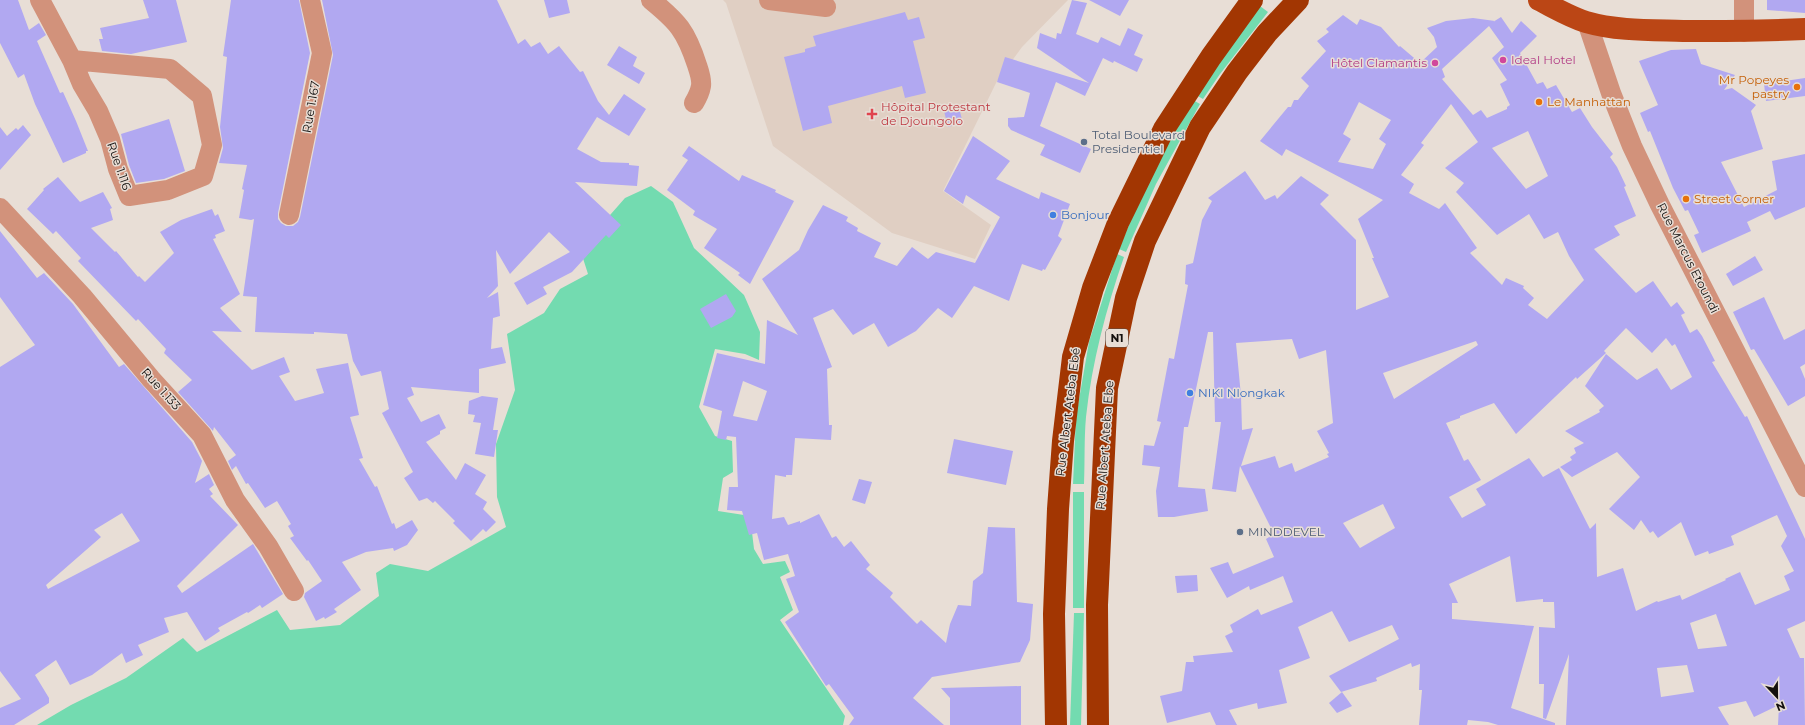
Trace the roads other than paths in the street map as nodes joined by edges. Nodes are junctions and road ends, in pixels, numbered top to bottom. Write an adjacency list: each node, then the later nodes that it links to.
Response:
1 (40, 0): 14 (street, Rue 1.116)
2 (310, 0): 17 (street, Rue 1.167)
3 (651, 0): 15 (street)
4 (769, 0): 10 (street)
5 (1252, 0): 20 (highway, Rue Albert Ateba Ebé)
6 (1298, 0): 21 (highway, Rue Albert Ateba Ebe / N1)
7 (1539, 0): 9 (main road)
8 (1744, 0): 13 (street)
9 (1560, 6): 11 (main road)
10 (826, 7)
11 (1587, 22): 13 (main road); 18 (street, Rue Marcus Etoundi)
12 (1805, 29): 13 (main road)
13 (1744, 32)
14 (72, 60): 14 (street, Rue 1.116)
15 (694, 103)
16 (0, 208): 19 (street, Rue 1.133)
17 (289, 215)
18 (1805, 487)
19 (294, 591)
20 (1056, 725)
21 (1098, 725)

